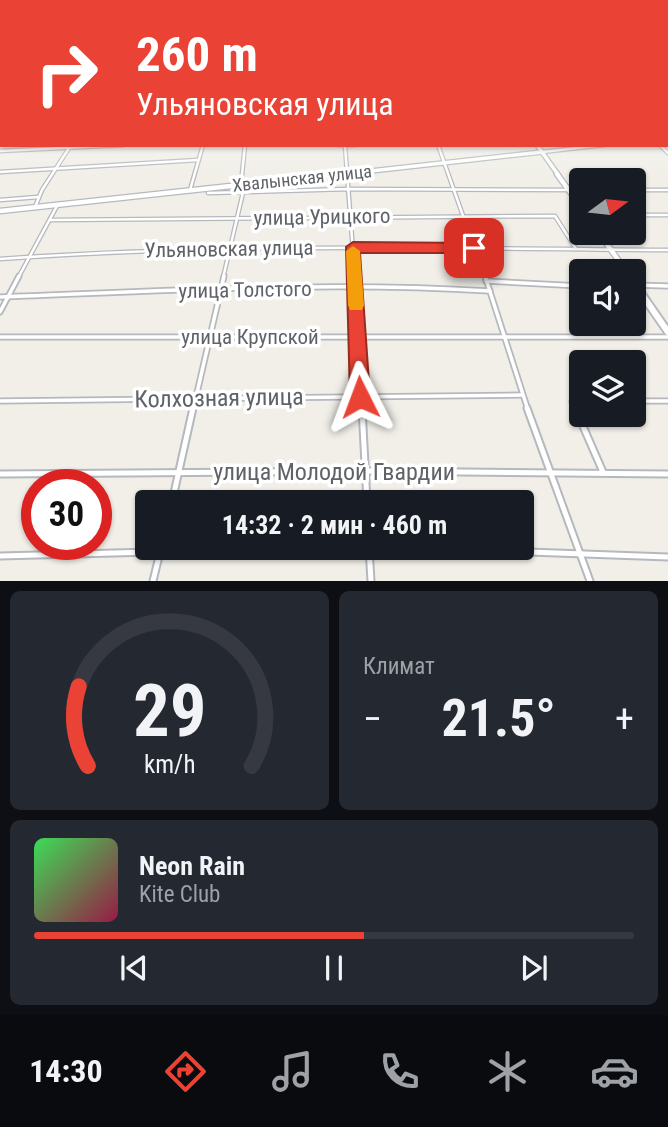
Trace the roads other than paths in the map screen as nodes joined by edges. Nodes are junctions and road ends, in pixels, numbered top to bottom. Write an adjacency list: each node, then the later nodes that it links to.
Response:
1 (70, 147): 8 (street); 12 (street)
2 (202, 147): 10 (street)
3 (245, 147): 15 (street)
4 (345, 147): 14 (street)
5 (439, 147): 11 (street)
6 (538, 147): 9 (street)
7 (586, 147): 9 (street, Хвалынская улица)
8 (0, 151)
9 (542, 152): 11 (street, Хвалынская улица); 17 (street)
10 (198, 160): 12 (street); 18 (street)
11 (445, 164): 14 (street, Хвалынская улица); 19 (street)
12 (56, 168): 13 (street); 25 (street)
13 (0, 172)
14 (349, 172): 15 (street, Хвалынская улица); 16 (street)
15 (243, 184): 18 (street, Хвалынская улица); 23 (street)
16 (349, 189): 19 (street); 23 (street); 33 (street)
17 (569, 189)
18 (190, 190): 27 (street, Хвалынская улица)
19 (455, 190): 20 (street); 30 (street)
20 (569, 190)
21 (646, 190): 22 (street)
22 (668, 190)
23 (244, 192): 24 (street); 34 (street)
24 (208, 193)
25 (38, 197): 26 (street); 28 (street)
26 (0, 200)
27 (57, 205): 28 (street, Хвалынская улица); 35 (street)
28 (35, 207): 29 (street, Хвалынская улица)
29 (0, 211)
30 (463, 215): 33 (street, улица Урицкого); 38 (street); 39 (street, улица Урицкого)
31 (646, 215): 32 (street)
32 (668, 215)
33 (350, 216): 34 (street, улица Урицкого); 37 (street)
34 (239, 218): 35 (street, улица Урицкого); 41 (street)
35 (50, 220): 43 (street)
36 (608, 245): 40 (street)
37 (353, 247): 38 (street, Ульяновская улица); 41 (street, Ульяновская улица); 51 (street)
38 (474, 248): 39 (street, Ульяновская улица); 46 (street)
39 (576, 248): 40 (street, Ульяновская улица)
40 (610, 248): 42 (street, Ульяновская улица); 45 (street)
41 (231, 249): 43 (street, Ульяновская улица); 50 (street)
42 (668, 250)
43 (31, 255): 44 (street, Ульяновская улица); 53 (street)
44 (0, 259)
45 (618, 259)
46 (486, 281): 47 (street); 52 (street)
47 (569, 285)
48 (646, 285): 49 (street)
49 (668, 286)
50 (222, 289): 51 (street, улица Толстого); 53 (street, улица Толстого); 61 (street)
51 (355, 289): 52 (street, улица Толстого); 59 (street)
52 (490, 291): 58 (street)
53 (10, 295): 54 (street, улица Толстого); 56 (street)
54 (0, 297)
55 (646, 302): 57 (street)
56 (0, 312)
57 (668, 334): 58 (street, улица Крупской)
58 (503, 335): 59 (street, улица Крупской); 62 (street)
59 (357, 336): 61 (street, улица Крупской); 63 (street)
60 (0, 337): 61 (street, улица Крупской)
61 (210, 337): 64 (street)
62 (522, 395): 63 (street, Колхозная улица); 71 (street)
63 (360, 397): 64 (street, Колхозная улица); 70 (street)
64 (198, 398): 65 (street, Колхозная улица); 69 (street)
65 (0, 401)
66 (646, 401): 67 (street)
67 (668, 401)
68 (583, 427): 72 (street)
69 (179, 471): 70 (street, улица Молодой Гвардии); 73 (street, улица Молодой Гвардии); 75 (street)
70 (365, 471): 71 (street, улица Молодой Гвардии); 76 (street)
71 (551, 472): 72 (street, улица Молодой Гвардии); 79 (street)
72 (604, 473): 74 (street, улица Молодой Гвардии)
73 (0, 474)
74 (668, 474)
75 (175, 490)
76 (366, 490)
77 (135, 551): 80 (street)
78 (534, 552): 79 (street)
79 (579, 553): 81 (street); 86 (street)
80 (0, 556)
81 (668, 558)
82 (158, 560): 84 (street)
83 (370, 560): 85 (street)
84 (153, 581)
85 (371, 581)
86 (590, 581)

